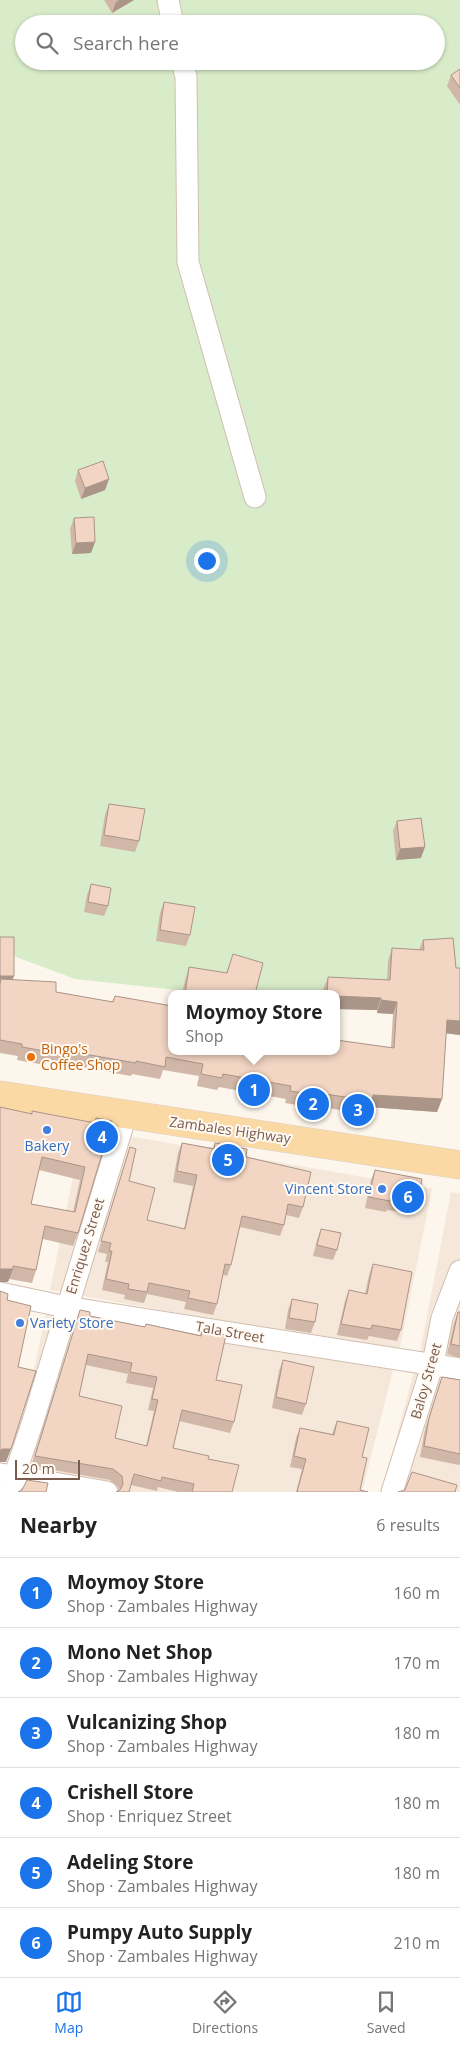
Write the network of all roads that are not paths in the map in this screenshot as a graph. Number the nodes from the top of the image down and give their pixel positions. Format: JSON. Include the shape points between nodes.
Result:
{"nodes":[{"id":1,"x":168,"y":0,"type":"edge"},
{"id":2,"x":171,"y":15,"type":"edge"},
{"id":3,"x":184,"y":70,"type":"edge"},
{"id":4,"x":255,"y":497,"type":"dead end"},
{"id":5,"x":0,"y":1094,"type":"edge"},
{"id":6,"x":126,"y":1115,"type":"junction"},
{"id":7,"x":460,"y":1165,"type":"edge"},
{"id":8,"x":460,"y":1271,"type":"edge"},
{"id":9,"x":0,"y":1293,"type":"edge"},
{"id":10,"x":66,"y":1307,"type":"junction"},
{"id":11,"x":433,"y":1364,"type":"junction"},
{"id":12,"x":460,"y":1369,"type":"edge"},
{"id":13,"x":7,"y":1481,"type":"edge"},
{"id":14,"x":107,"y":1492,"type":"edge"},
{"id":15,"x":392,"y":1492,"type":"edge"}],
"edges":[{"from":1,"to":2,"type":"street"},
{"from":3,"to":4,"type":"street","via":[[188,262]]},
{"from":5,"to":6,"type":"main road","name":"Zambales Highway"},
{"from":6,"to":7,"type":"main road","name":"Zambales Highway"},
{"from":6,"to":10,"type":"street","name":"Enriquez Street"},
{"from":8,"to":11,"type":"street","name":"Baloy Street","via":[[442,1318]]},
{"from":9,"to":10,"type":"street","name":"Tala Street"},
{"from":10,"to":11,"type":"street","name":"Tala Street"},
{"from":10,"to":13,"type":"street","name":"Enriquez Street","via":[[33,1422]]},
{"from":11,"to":12,"type":"street","name":"Tala Street"},
{"from":11,"to":15,"type":"street","name":"Baloy Street"},
{"from":13,"to":14,"type":"street"}]}
